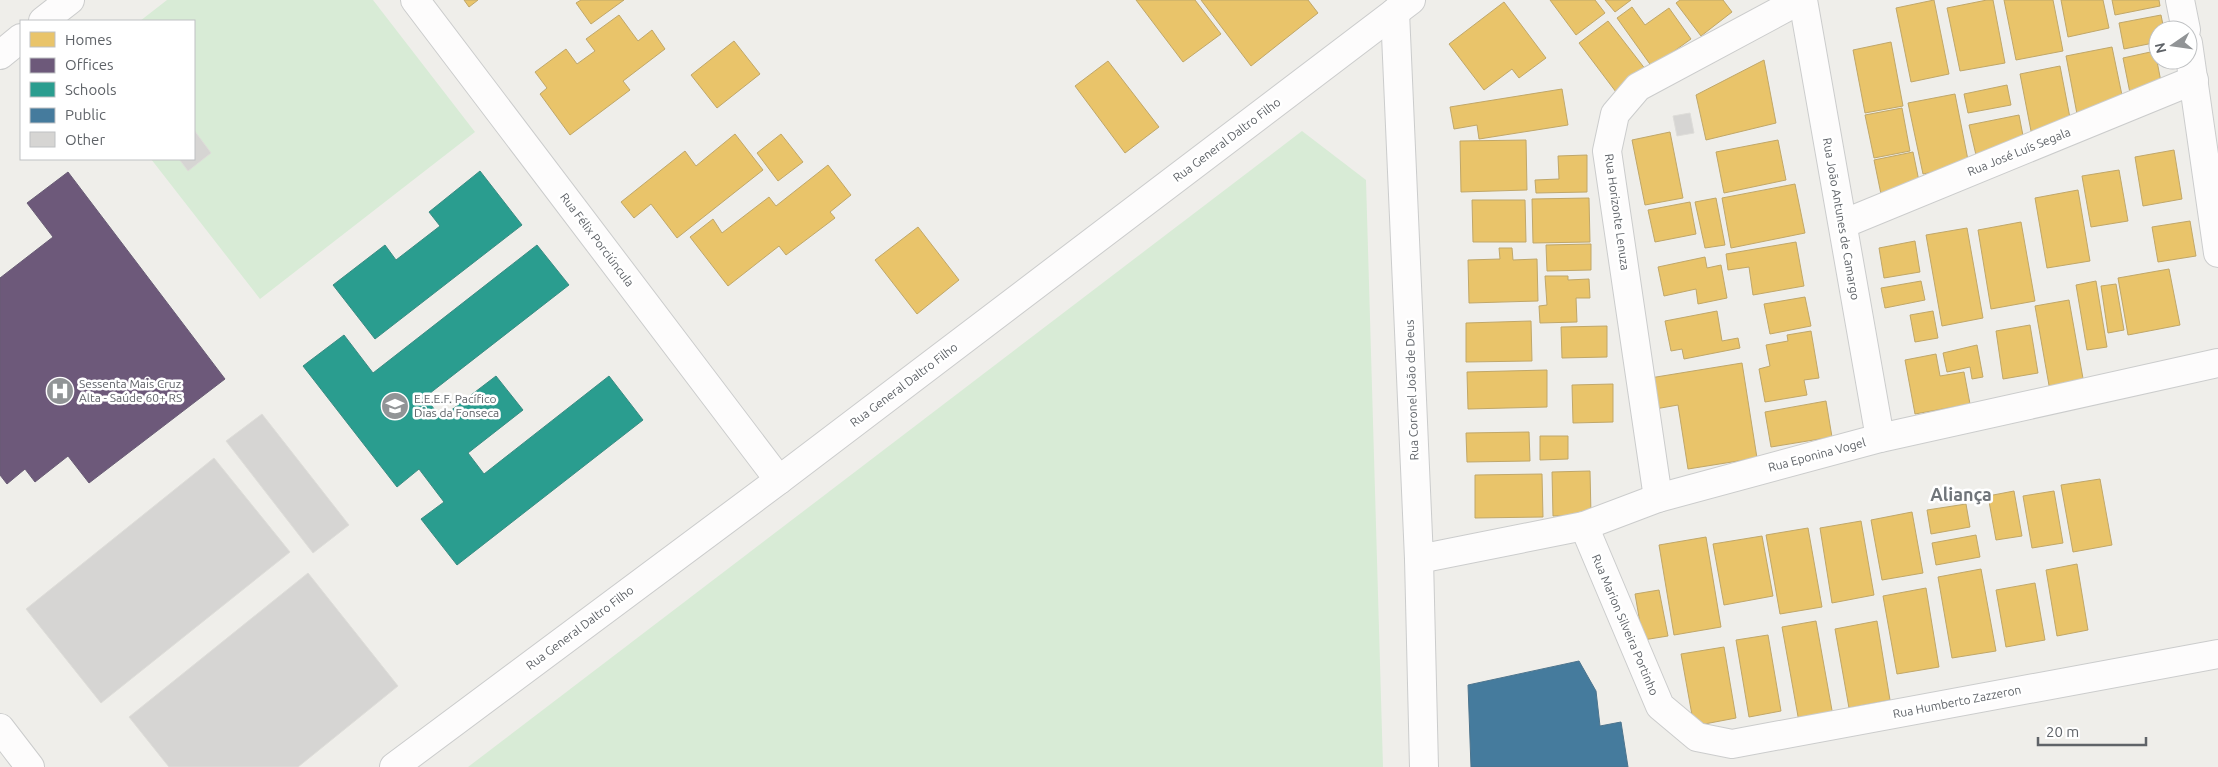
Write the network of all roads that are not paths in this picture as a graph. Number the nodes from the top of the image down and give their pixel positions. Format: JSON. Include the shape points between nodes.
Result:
{"nodes":[{"id":1,"x":70,"y":0,"type":"edge"},
{"id":2,"x":415,"y":0,"type":"edge"},
{"id":3,"x":1801,"y":0,"type":"edge"},
{"id":4,"x":2180,"y":0,"type":"edge"},
{"id":5,"x":1398,"y":4,"type":"edge"},
{"id":6,"x":44,"y":20,"type":"edge"},
{"id":7,"x":2184,"y":20,"type":"edge"},
{"id":8,"x":20,"y":39,"type":"edge"},
{"id":9,"x":0,"y":55,"type":"edge"},
{"id":10,"x":2192,"y":70,"type":"edge"},
{"id":11,"x":2194,"y":80,"type":"junction"},
{"id":12,"x":1843,"y":224,"type":"junction"},
{"id":13,"x":2218,"y":253,"type":"edge"},
{"id":14,"x":2218,"y":362,"type":"edge"},
{"id":15,"x":1880,"y":438,"type":"junction"},
{"id":16,"x":779,"y":480,"type":"junction"},
{"id":17,"x":1658,"y":498,"type":"junction"},
{"id":18,"x":1584,"y":526,"type":"junction"},
{"id":19,"x":1419,"y":559,"type":"junction"},
{"id":20,"x":2218,"y":654,"type":"edge"},
{"id":21,"x":0,"y":728,"type":"edge"},
{"id":22,"x":1697,"y":738,"type":"joint"},
{"id":23,"x":30,"y":767,"type":"edge"},
{"id":24,"x":394,"y":767,"type":"edge"},
{"id":25,"x":1424,"y":767,"type":"edge"}],
"edges":[{"from":1,"to":6,"type":"street"},
{"from":2,"to":16,"type":"street","name":"Rua Félix Porciúncula"},
{"from":3,"to":12,"type":"street","name":"Rua João Antunes de Camargo"},
{"from":3,"to":17,"type":"street","name":"Rua Horizonte Lenuza","via":[[1638,87],[1615,114],[1607,151]]},
{"from":4,"to":7,"type":"street"},
{"from":5,"to":16,"type":"street","name":"Rua General Daltro Filho"},
{"from":5,"to":19,"type":"street","name":"Rua Coronel João de Deus"},
{"from":8,"to":9,"type":"street"},
{"from":10,"to":11,"type":"street"},
{"from":11,"to":12,"type":"street","name":"Rua José Luís Segala"},
{"from":11,"to":13,"type":"street"},
{"from":12,"to":15,"type":"street","name":"Rua João Antunes de Camargo"},
{"from":14,"to":15,"type":"street","name":"Rua Eponina Vogel"},
{"from":15,"to":17,"type":"street","name":"Rua Eponina Vogel"},
{"from":16,"to":24,"type":"street","name":"Rua General Daltro Filho"},
{"from":17,"to":18,"type":"street","name":"Rua Eponina Vogel"},
{"from":18,"to":19,"type":"street","name":"Rua Eponina Vogel"},
{"from":18,"to":22,"type":"street","name":"Rua Marion Silveira Portinho","via":[[1660,706]]},
{"from":19,"to":25,"type":"street","name":"Rua Coronel João de Deus"},
{"from":20,"to":22,"type":"street","name":"Rua Humberto Zazzeron","via":[[1732,744]]},
{"from":21,"to":23,"type":"street"}]}
